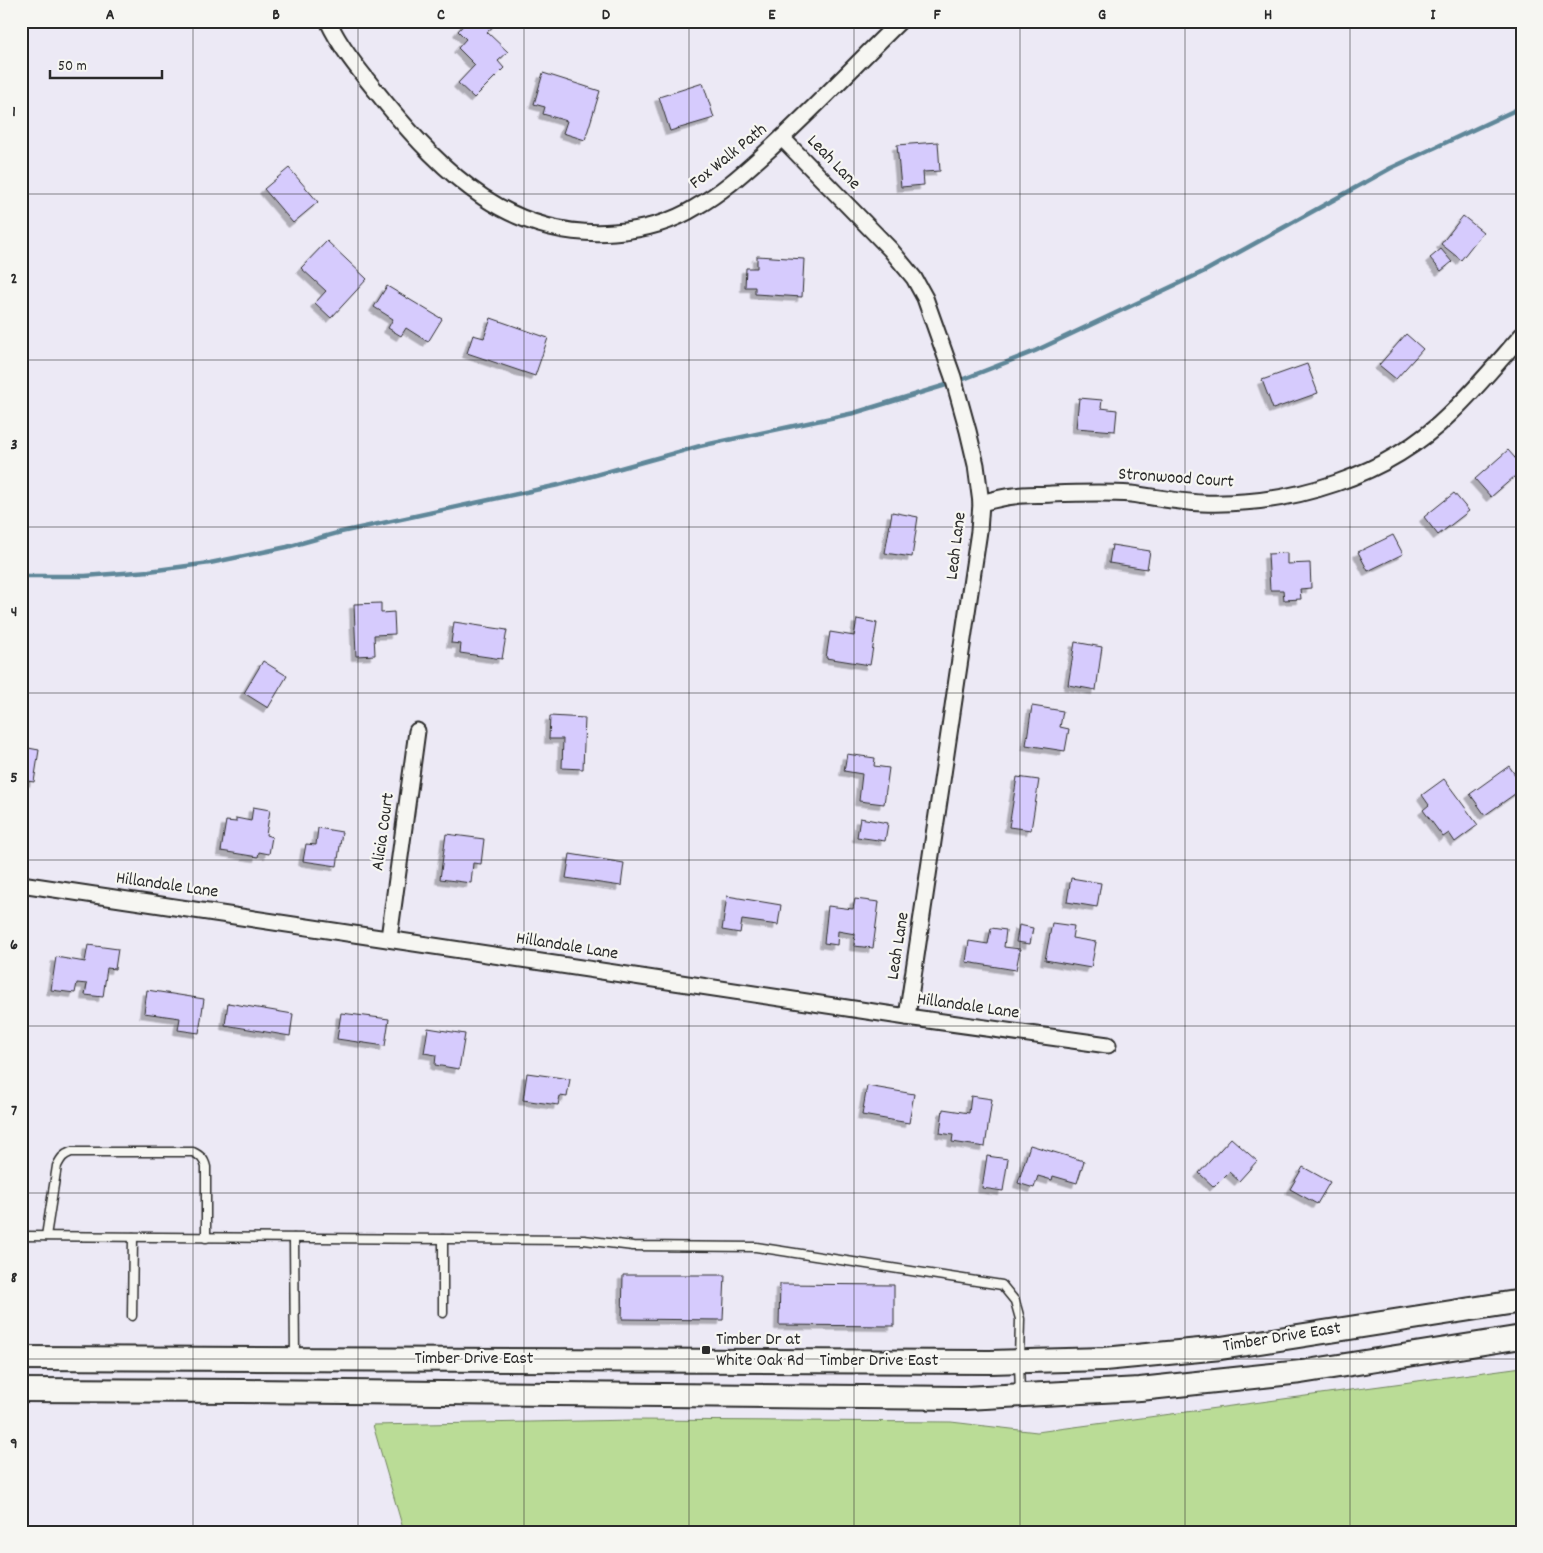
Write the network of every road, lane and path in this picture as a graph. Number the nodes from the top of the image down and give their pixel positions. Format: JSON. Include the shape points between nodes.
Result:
{"nodes":[{"id":1,"x":328,"y":21,"type":"edge"},
{"id":2,"x":900,"y":21,"type":"edge"},
{"id":3,"x":782,"y":138,"type":"junction"},
{"id":4,"x":1522,"y":335,"type":"edge"},
{"id":5,"x":981,"y":503,"type":"junction"},
{"id":6,"x":417,"y":732,"type":"dead end"},
{"id":7,"x":21,"y":884,"type":"edge"},
{"id":8,"x":389,"y":938,"type":"junction"},
{"id":9,"x":907,"y":1017,"type":"junction"},
{"id":10,"x":1108,"y":1045,"type":"dead end"},
{"id":11,"x":21,"y":1236,"type":"edge"},
{"id":12,"x":46,"y":1236,"type":"junction"},
{"id":13,"x":133,"y":1237,"type":"junction"},
{"id":14,"x":206,"y":1238,"type":"junction"},
{"id":15,"x":294,"y":1238,"type":"junction"},
{"id":16,"x":443,"y":1239,"type":"junction"},
{"id":17,"x":1522,"y":1301,"type":"edge"},
{"id":18,"x":443,"y":1313,"type":"dead end"},
{"id":19,"x":132,"y":1316,"type":"dead end"},
{"id":20,"x":1522,"y":1336,"type":"edge"},
{"id":21,"x":21,"y":1358,"type":"edge"},
{"id":22,"x":296,"y":1358,"type":"junction"},
{"id":23,"x":149,"y":1359,"type":"junction"},
{"id":24,"x":1019,"y":1361,"type":"junction"},
{"id":25,"x":21,"y":1368,"type":"edge"},
{"id":26,"x":21,"y":1390,"type":"edge"},
{"id":27,"x":1020,"y":1395,"type":"junction"}],
"edges":[{"from":1,"to":3,"type":"street","name":"Fox Walk Path","via":[[347,55],[401,122],[454,176],[483,198],[546,227],[595,234],[622,232],[670,220],[696,208],[724,189]]},
{"from":2,"to":3,"type":"street","name":"Fox Walk Path"},
{"from":3,"to":5,"type":"street","name":"Leah Lane","via":[[914,278],[931,314],[953,377],[976,465]]},
{"from":4,"to":5,"type":"street","name":"Stronwood Court","via":[[1450,414],[1426,434],[1381,463],[1322,487],[1292,496],[1251,502],[1201,503],[1129,494],[1083,493],[1016,495]]},
{"from":5,"to":9,"type":"street","name":"Leah Lane"},
{"from":6,"to":8,"type":"street","name":"Alicia Court"},
{"from":7,"to":8,"type":"street","name":"Hillandale Lane"},
{"from":8,"to":9,"type":"street","name":"Hillandale Lane"},
{"from":9,"to":10,"type":"street","name":"Hillandale Lane"},
{"from":11,"to":12,"type":"lane"},
{"from":12,"to":13,"type":"lane"},
{"from":12,"to":14,"type":"lane","via":[[57,1166],[64,1154],[193,1152],[204,1160],[206,1167]]},
{"from":13,"to":14,"type":"lane"},
{"from":13,"to":19,"type":"lane"},
{"from":14,"to":15,"type":"lane"},
{"from":15,"to":16,"type":"lane"},
{"from":15,"to":22,"type":"lane"},
{"from":16,"to":18,"type":"lane"},
{"from":16,"to":24,"type":"lane","via":[[584,1240],[633,1246],[756,1248],[1002,1285],[1014,1300],[1020,1319]]},
{"from":17,"to":24,"type":"main road","name":"Timber Drive East","via":[[1221,1348],[1104,1359]]},
{"from":20,"to":27,"type":"main road","name":"Timber Drive East","via":[[1301,1372],[1140,1389]]},
{"from":21,"to":23,"type":"main road","name":"Timber Drive East"},
{"from":22,"to":23,"type":"main road","name":"Timber Drive East"},
{"from":22,"to":24,"type":"main road","name":"Timber Drive East"},
{"from":23,"to":25,"type":"main road"},
{"from":24,"to":27,"type":"lane"},
{"from":26,"to":27,"type":"main road","name":"Timber Drive East","via":[[955,1398]]}]}
